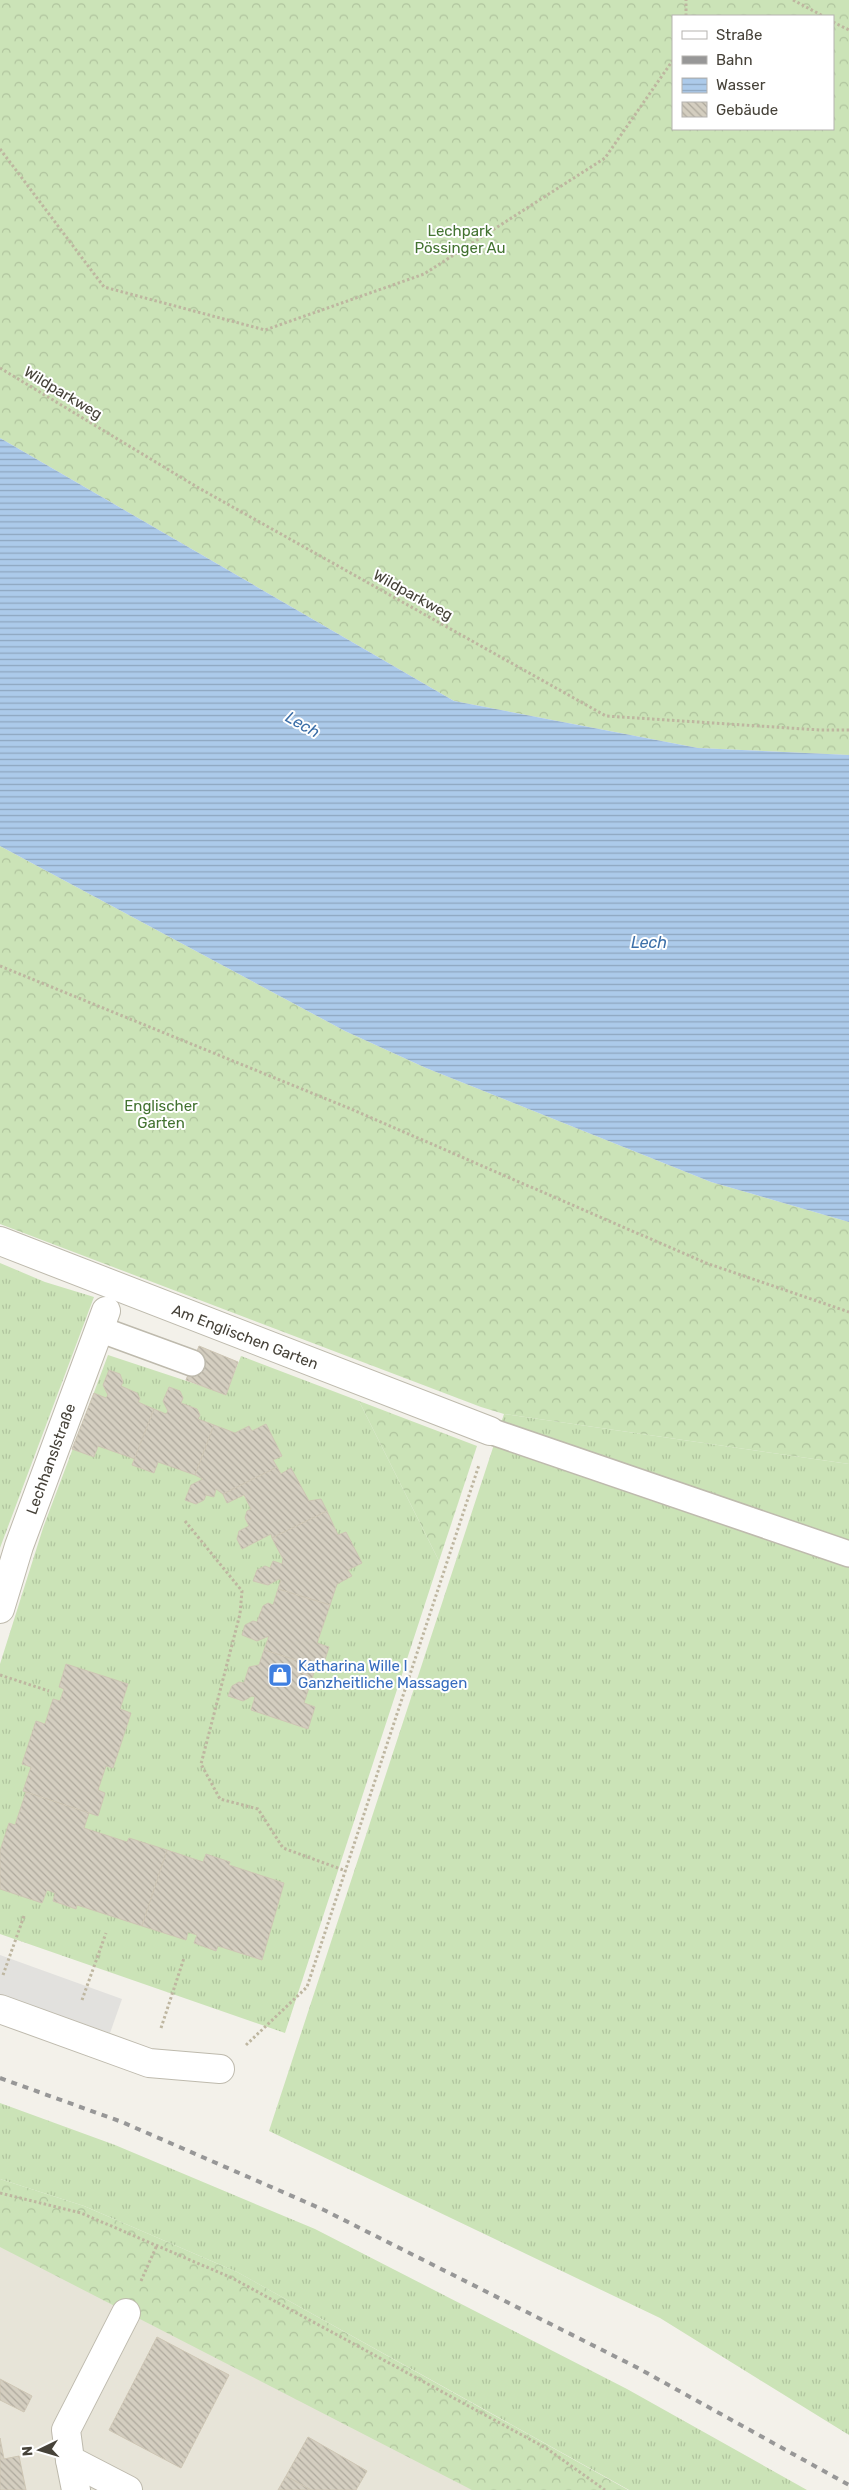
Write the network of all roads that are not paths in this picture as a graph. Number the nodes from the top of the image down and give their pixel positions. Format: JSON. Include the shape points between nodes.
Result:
{"nodes":[{"id":1,"x":0,"y":1241,"type":"edge"},
{"id":2,"x":102,"y":1320,"type":"joint"},
{"id":3,"x":192,"y":1363,"type":"dead end"},
{"id":4,"x":490,"y":1431,"type":"joint"},
{"id":5,"x":849,"y":1554,"type":"edge"},
{"id":6,"x":0,"y":1608,"type":"edge"},
{"id":7,"x":0,"y":2009,"type":"edge"},
{"id":8,"x":220,"y":2070,"type":"road end"},
{"id":9,"x":126,"y":2313,"type":"dead end"},
{"id":10,"x":70,"y":2460,"type":"junction"},
{"id":11,"x":76,"y":2490,"type":"edge"},
{"id":12,"x":128,"y":2490,"type":"edge"}],
"edges":[{"from":1,"to":4,"type":"street","name":"Am Englischen Garten"},
{"from":2,"to":3,"type":"lane"},
{"from":2,"to":6,"type":"street","name":"Lechhanslstraße"},
{"from":4,"to":5,"type":"lane"},
{"from":7,"to":8,"type":"street","via":[[150,2063]]},
{"from":9,"to":10,"type":"street","via":[[66,2430]]},
{"from":10,"to":11,"type":"street"},
{"from":10,"to":12,"type":"street"}]}
